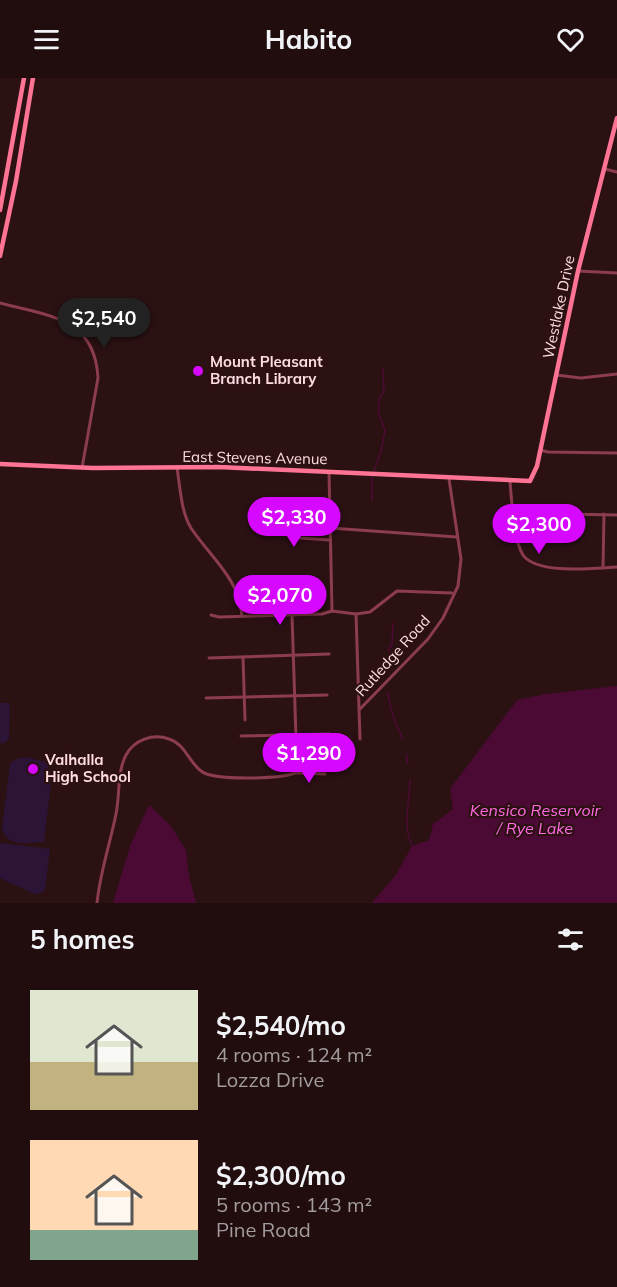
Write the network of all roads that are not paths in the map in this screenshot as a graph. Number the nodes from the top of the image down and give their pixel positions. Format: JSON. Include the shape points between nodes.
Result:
{"nodes":[{"id":1,"x":24,"y":78,"type":"edge"},
{"id":2,"x":33,"y":78,"type":"edge"},
{"id":3,"x":617,"y":118,"type":"edge"},
{"id":4,"x":603,"y":169,"type":"junction"},
{"id":5,"x":617,"y":172,"type":"edge"},
{"id":6,"x":0,"y":210,"type":"edge"},
{"id":7,"x":0,"y":256,"type":"edge"},
{"id":8,"x":578,"y":271,"type":"junction"},
{"id":9,"x":617,"y":273,"type":"edge"},
{"id":10,"x":0,"y":303,"type":"edge"},
{"id":11,"x":617,"y":374,"type":"edge"},
{"id":12,"x":556,"y":375,"type":"junction"},
{"id":13,"x":540,"y":450,"type":"junction"},
{"id":14,"x":617,"y":453,"type":"edge"},
{"id":15,"x":0,"y":464,"type":"edge"},
{"id":16,"x":82,"y":468,"type":"junction"},
{"id":17,"x":177,"y":468,"type":"junction"},
{"id":18,"x":329,"y":472,"type":"junction"},
{"id":19,"x":449,"y":479,"type":"junction"},
{"id":20,"x":510,"y":482,"type":"junction"},
{"id":21,"x":514,"y":513,"type":"junction"},
{"id":22,"x":604,"y":514,"type":"junction"},
{"id":23,"x":617,"y":514,"type":"edge"},
{"id":24,"x":264,"y":526,"type":"dead end"},
{"id":25,"x":330,"y":528,"type":"junction"},
{"id":26,"x":457,"y":537,"type":"junction"},
{"id":27,"x":330,"y":540,"type":"junction"},
{"id":28,"x":617,"y":567,"type":"edge"},
{"id":29,"x":603,"y":568,"type":"junction"},
{"id":30,"x":453,"y":593,"type":"junction"},
{"id":31,"x":332,"y":611,"type":"junction"},
{"id":32,"x":356,"y":614,"type":"junction"},
{"id":33,"x":211,"y":615,"type":"dead end"},
{"id":34,"x":292,"y":615,"type":"junction"},
{"id":35,"x":242,"y":616,"type":"junction"},
{"id":36,"x":329,"y":654,"type":"dead end"},
{"id":37,"x":293,"y":655,"type":"junction"},
{"id":38,"x":243,"y":657,"type":"junction"},
{"id":39,"x":208,"y":658,"type":"dead end"},
{"id":40,"x":294,"y":695,"type":"junction"},
{"id":41,"x":327,"y":695,"type":"dead end"},
{"id":42,"x":245,"y":697,"type":"junction"},
{"id":43,"x":206,"y":698,"type":"dead end"},
{"id":44,"x":360,"y":709,"type":"junction"},
{"id":45,"x":245,"y":720,"type":"dead end"},
{"id":46,"x":329,"y":734,"type":"dead end"},
{"id":47,"x":296,"y":735,"type":"junction"},
{"id":48,"x":241,"y":736,"type":"dead end"},
{"id":49,"x":360,"y":740,"type":"dead end"},
{"id":50,"x":295,"y":773,"type":"junction"},
{"id":51,"x":325,"y":774,"type":"dead end"},
{"id":52,"x":97,"y":903,"type":"edge"}],
"edges":[{"from":1,"to":6,"type":"street"},
{"from":2,"to":7,"type":"street"},
{"from":3,"to":4,"type":"street","name":"Westlake Drive"},
{"from":4,"to":5,"type":"street"},
{"from":4,"to":8,"type":"street","name":"Westlake Drive"},
{"from":8,"to":9,"type":"street"},
{"from":8,"to":12,"type":"street","name":"Westlake Drive"},
{"from":10,"to":16,"type":"street","via":[[67,322],[92,346],[98,378]]},
{"from":11,"to":12,"type":"street","via":[[581,378]]},
{"from":12,"to":13,"type":"street","name":"Westlake Drive"},
{"from":13,"to":14,"type":"street"},
{"from":13,"to":20,"type":"street","name":"Westlake Drive","via":[[532,480]]},
{"from":15,"to":16,"type":"street","name":"East Stevens Avenue"},
{"from":16,"to":17,"type":"street","name":"East Stevens Avenue"},
{"from":17,"to":18,"type":"street","name":"East Stevens Avenue"},
{"from":17,"to":35,"type":"street","via":[[188,522],[234,585]]},
{"from":18,"to":19,"type":"street","name":"East Stevens Avenue"},
{"from":18,"to":25,"type":"street"},
{"from":19,"to":20,"type":"street","name":"East Stevens Avenue"},
{"from":19,"to":26,"type":"street","name":"Rutledge Road"},
{"from":20,"to":21,"type":"street"},
{"from":21,"to":22,"type":"street"},
{"from":21,"to":29,"type":"street","via":[[519,546],[530,561],[542,567]]},
{"from":22,"to":23,"type":"street"},
{"from":22,"to":29,"type":"street"},
{"from":24,"to":27,"type":"street","via":[[299,538]]},
{"from":25,"to":26,"type":"street"},
{"from":25,"to":27,"type":"street"},
{"from":26,"to":30,"type":"street","name":"Rutledge Road","via":[[460,574]]},
{"from":27,"to":31,"type":"street"},
{"from":28,"to":29,"type":"street"},
{"from":30,"to":32,"type":"street","via":[[397,591],[373,610]]},
{"from":30,"to":44,"type":"street","name":"Rutledge Road","via":[[428,639]]},
{"from":31,"to":32,"type":"street"},
{"from":31,"to":34,"type":"street"},
{"from":32,"to":44,"type":"street"},
{"from":33,"to":35,"type":"street"},
{"from":34,"to":35,"type":"street"},
{"from":34,"to":37,"type":"street"},
{"from":36,"to":37,"type":"street"},
{"from":37,"to":38,"type":"street"},
{"from":37,"to":40,"type":"street"},
{"from":38,"to":39,"type":"street"},
{"from":38,"to":42,"type":"street"},
{"from":40,"to":41,"type":"street"},
{"from":40,"to":42,"type":"street"},
{"from":40,"to":47,"type":"street"},
{"from":42,"to":43,"type":"street"},
{"from":42,"to":45,"type":"street"},
{"from":44,"to":49,"type":"street"},
{"from":46,"to":47,"type":"street"},
{"from":47,"to":48,"type":"street"},
{"from":47,"to":50,"type":"street"},
{"from":50,"to":51,"type":"street"},
{"from":50,"to":52,"type":"street","via":[[215,777],[198,768],[174,741],[153,737],[137,743],[123,762]]}]}
